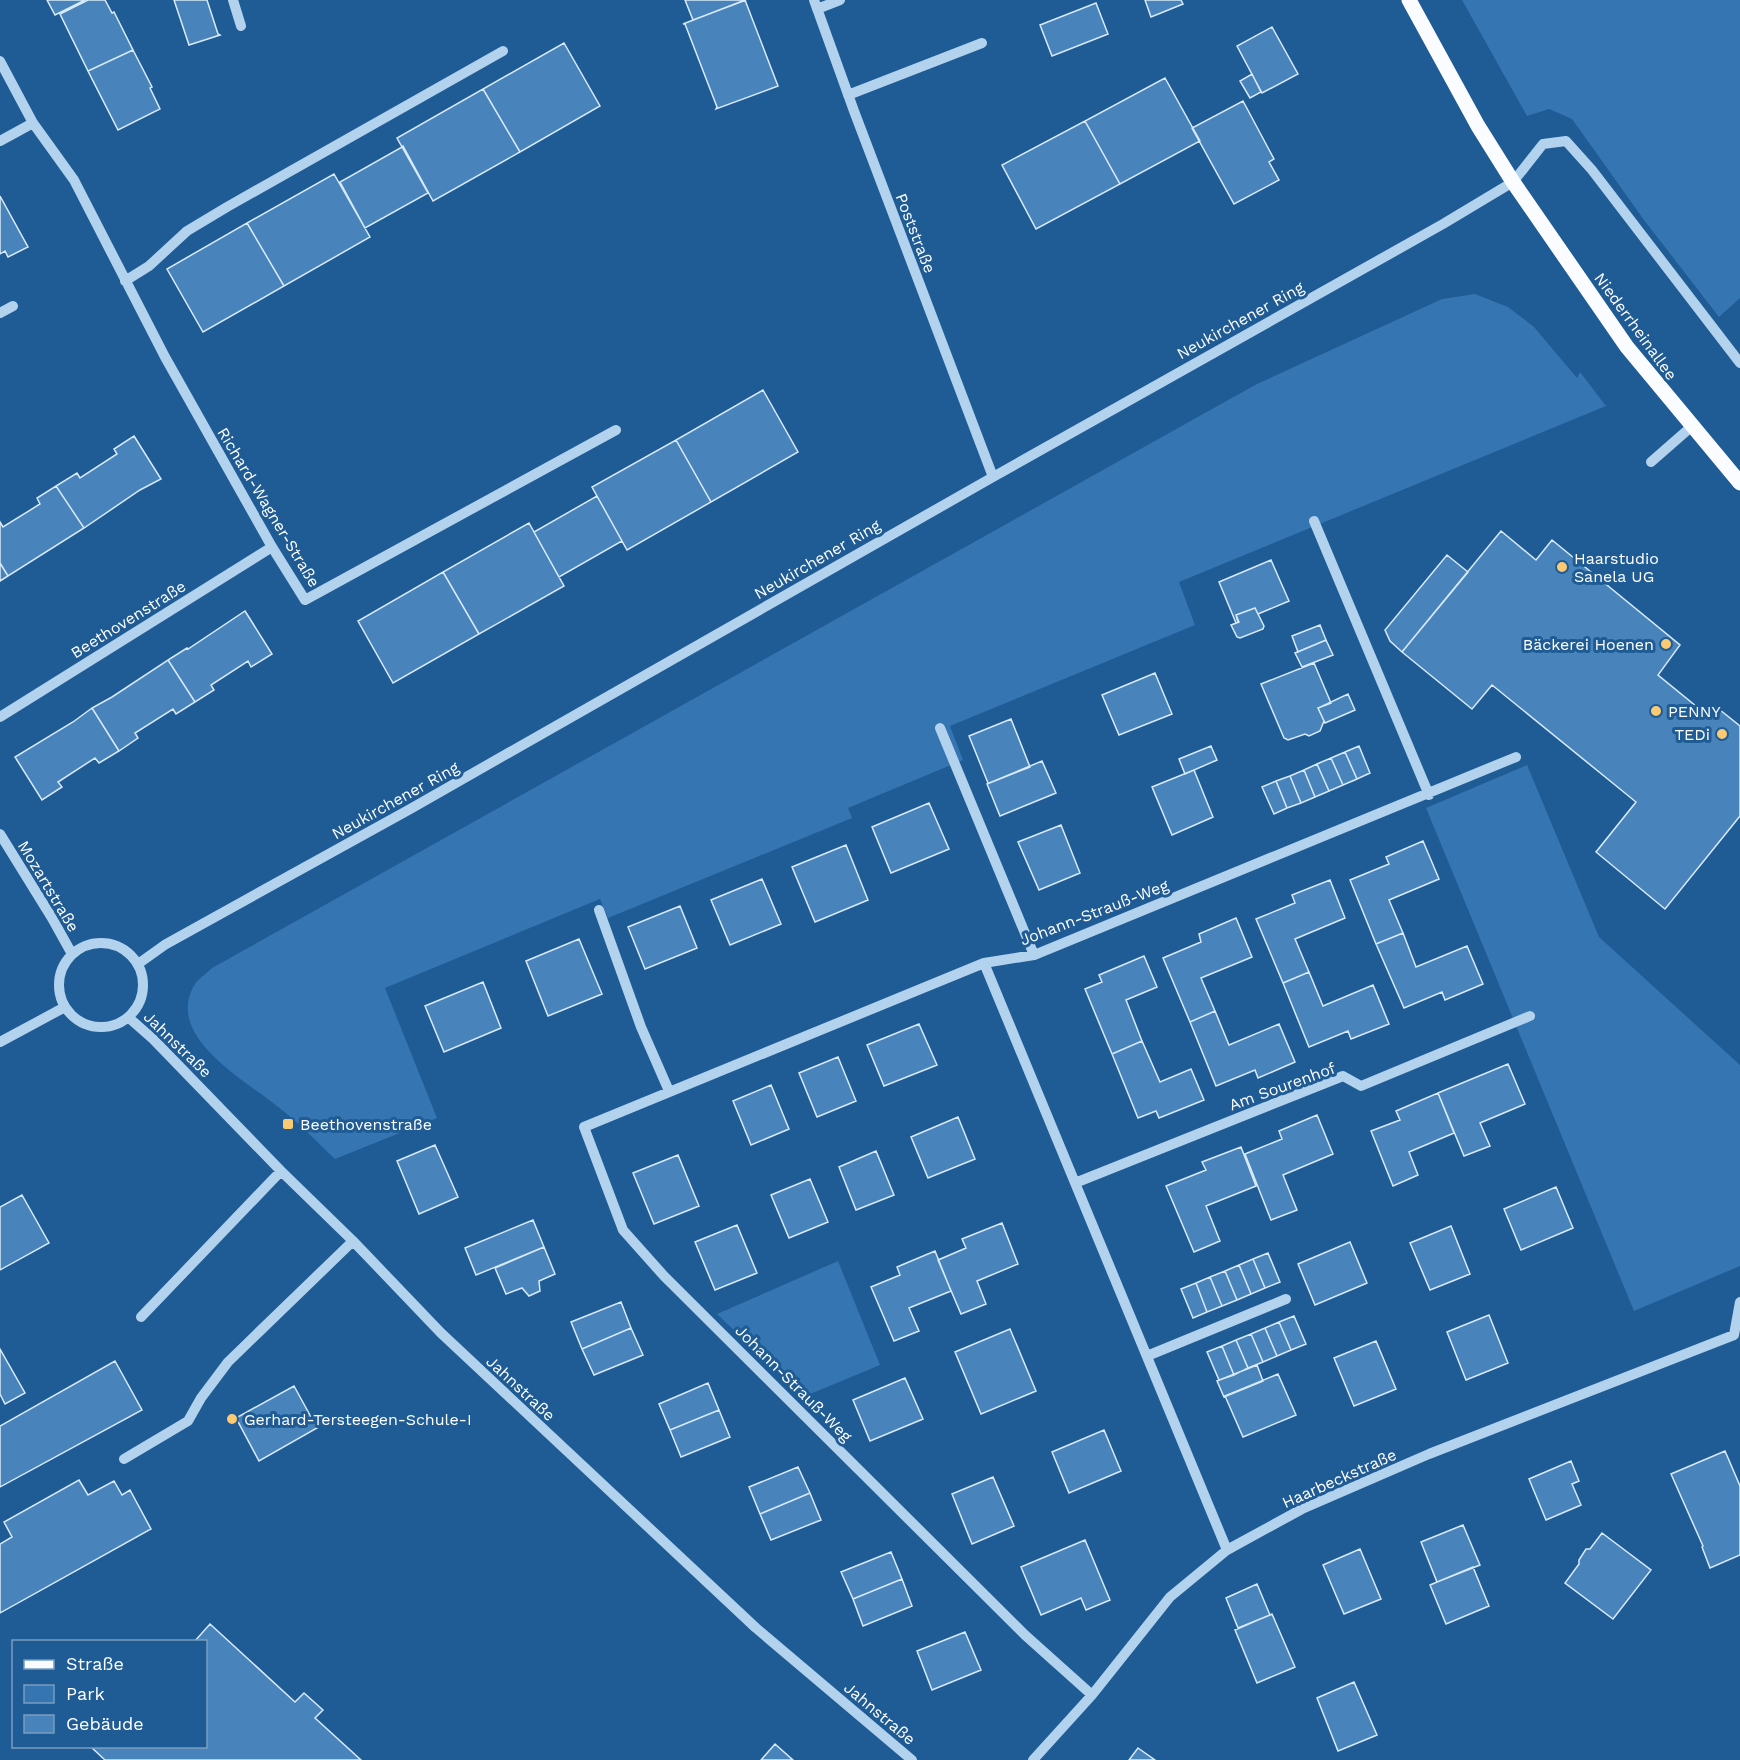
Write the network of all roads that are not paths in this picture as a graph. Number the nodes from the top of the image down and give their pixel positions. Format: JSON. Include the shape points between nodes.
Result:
{"nodes":[{"id":1,"x":233,"y":0,"type":"edge"},
{"id":2,"x":840,"y":0,"type":"edge"},
{"id":3,"x":1409,"y":0,"type":"edge"},
{"id":4,"x":816,"y":4,"type":"edge"},
{"id":5,"x":240,"y":26,"type":"dead end"},
{"id":6,"x":982,"y":43,"type":"dead end"},
{"id":7,"x":503,"y":51,"type":"dead end"},
{"id":8,"x":0,"y":61,"type":"edge"},
{"id":9,"x":848,"y":95,"type":"junction"},
{"id":10,"x":33,"y":123,"type":"junction"},
{"id":11,"x":0,"y":141,"type":"edge"},
{"id":12,"x":1513,"y":182,"type":"junction"},
{"id":13,"x":125,"y":281,"type":"junction"},
{"id":14,"x":13,"y":306,"type":"dead end"},
{"id":15,"x":0,"y":313,"type":"edge"},
{"id":16,"x":1740,"y":363,"type":"edge"},
{"id":17,"x":1691,"y":427,"type":"junction"},
{"id":18,"x":616,"y":430,"type":"dead end"},
{"id":19,"x":1651,"y":462,"type":"dead end"},
{"id":20,"x":993,"y":477,"type":"junction"},
{"id":21,"x":1740,"y":483,"type":"edge"},
{"id":22,"x":1314,"y":521,"type":"dead end"},
{"id":23,"x":272,"y":547,"type":"junction"},
{"id":24,"x":0,"y":717,"type":"edge"},
{"id":25,"x":940,"y":728,"type":"dead end"},
{"id":26,"x":1516,"y":757,"type":"dead end"},
{"id":27,"x":1428,"y":795,"type":"junction"},
{"id":28,"x":0,"y":834,"type":"edge"},
{"id":29,"x":599,"y":910,"type":"dead end"},
{"id":30,"x":72,"y":954,"type":"junction"},
{"id":31,"x":1034,"y":955,"type":"junction"},
{"id":32,"x":984,"y":963,"type":"junction"},
{"id":33,"x":138,"y":964,"type":"junction"},
{"id":34,"x":65,"y":1007,"type":"junction"},
{"id":35,"x":128,"y":1017,"type":"junction"},
{"id":36,"x":1530,"y":1017,"type":"dead end"},
{"id":37,"x":0,"y":1041,"type":"edge"},
{"id":38,"x":669,"y":1091,"type":"junction"},
{"id":39,"x":281,"y":1171,"type":"junction"},
{"id":40,"x":1075,"y":1183,"type":"junction"},
{"id":41,"x":353,"y":1241,"type":"junction"},
{"id":42,"x":1286,"y":1299,"type":"dead end"},
{"id":43,"x":1740,"y":1302,"type":"edge"},
{"id":44,"x":141,"y":1317,"type":"dead end"},
{"id":45,"x":1147,"y":1356,"type":"junction"},
{"id":46,"x":124,"y":1459,"type":"dead end"},
{"id":47,"x":1227,"y":1550,"type":"junction"},
{"id":48,"x":1092,"y":1695,"type":"junction"},
{"id":49,"x":912,"y":1760,"type":"edge"},
{"id":50,"x":1033,"y":1760,"type":"edge"}],
"edges":[{"from":1,"to":5,"type":"street"},
{"from":2,"to":4,"type":"street"},
{"from":3,"to":12,"type":"main road","name":"Niederrheinallee"},
{"from":4,"to":9,"type":"street","name":"Poststraße"},
{"from":6,"to":9,"type":"street"},
{"from":7,"to":13,"type":"street","via":[[227,207],[188,231]]},
{"from":8,"to":10,"type":"street","name":"Richard-Wagner-Straße"},
{"from":9,"to":20,"type":"street","name":"Poststraße"},
{"from":10,"to":11,"type":"street"},
{"from":10,"to":13,"type":"street","name":"Richard-Wagner-Straße","via":[[74,180]]},
{"from":12,"to":16,"type":"street","via":[[1543,144],[1566,141]]},
{"from":12,"to":17,"type":"main road","name":"Niederrheinallee","via":[[1627,347]]},
{"from":12,"to":20,"type":"street","name":"Neukirchener Ring"},
{"from":13,"to":23,"type":"street","name":"Richard-Wagner-Straße"},
{"from":14,"to":15,"type":"street"},
{"from":17,"to":19,"type":"street"},
{"from":17,"to":21,"type":"main road","name":"Niederrheinallee"},
{"from":18,"to":23,"type":"street","name":"Richard-Wagner-Straße","via":[[305,600]]},
{"from":20,"to":33,"type":"street","name":"Neukirchener Ring","via":[[166,944]]},
{"from":22,"to":27,"type":"street"},
{"from":23,"to":24,"type":"street","name":"Beethovenstraße"},
{"from":25,"to":31,"type":"street"},
{"from":26,"to":27,"type":"street","name":"Johann-Strauß-Weg"},
{"from":27,"to":31,"type":"street","name":"Johann-Strauß-Weg"},
{"from":28,"to":30,"type":"street","name":"Mozartstraße"},
{"from":29,"to":38,"type":"street","via":[[641,1027]]},
{"from":30,"to":33,"type":"street","via":[[85,946],[114,945],[128,952]]},
{"from":30,"to":34,"type":"street","via":[[59,980],[59,994]]},
{"from":31,"to":32,"type":"street","name":"Johann-Strauß-Weg"},
{"from":32,"to":38,"type":"street","name":"Johann-Strauß-Weg"},
{"from":32,"to":40,"type":"street"},
{"from":33,"to":35,"type":"street","via":[[143,992]]},
{"from":34,"to":35,"type":"street","via":[[88,1025],[116,1025]]},
{"from":34,"to":37,"type":"street"},
{"from":35,"to":39,"type":"street","name":"Jahnstraße"},
{"from":36,"to":40,"type":"street","name":"Am Sourenhof","via":[[1361,1086],[1343,1076]]},
{"from":38,"to":48,"type":"street","name":"Johann-Strauß-Weg","via":[[584,1127],[623,1230],[664,1276],[1025,1635]]},
{"from":39,"to":41,"type":"street","name":"Jahnstraße"},
{"from":39,"to":44,"type":"street"},
{"from":40,"to":45,"type":"street"},
{"from":41,"to":46,"type":"street","via":[[228,1362],[188,1421]]},
{"from":41,"to":49,"type":"street","name":"Jahnstraße","via":[[441,1334],[748,1620]]},
{"from":42,"to":45,"type":"street"},
{"from":43,"to":47,"type":"street","name":"Haarbeckstraße","via":[[1734,1335],[1429,1454],[1302,1509]]},
{"from":45,"to":47,"type":"street"},
{"from":47,"to":48,"type":"street","name":"Haarbeckstraße","via":[[1170,1597]]},
{"from":48,"to":50,"type":"street","name":"Haarbeckstraße"}]}
